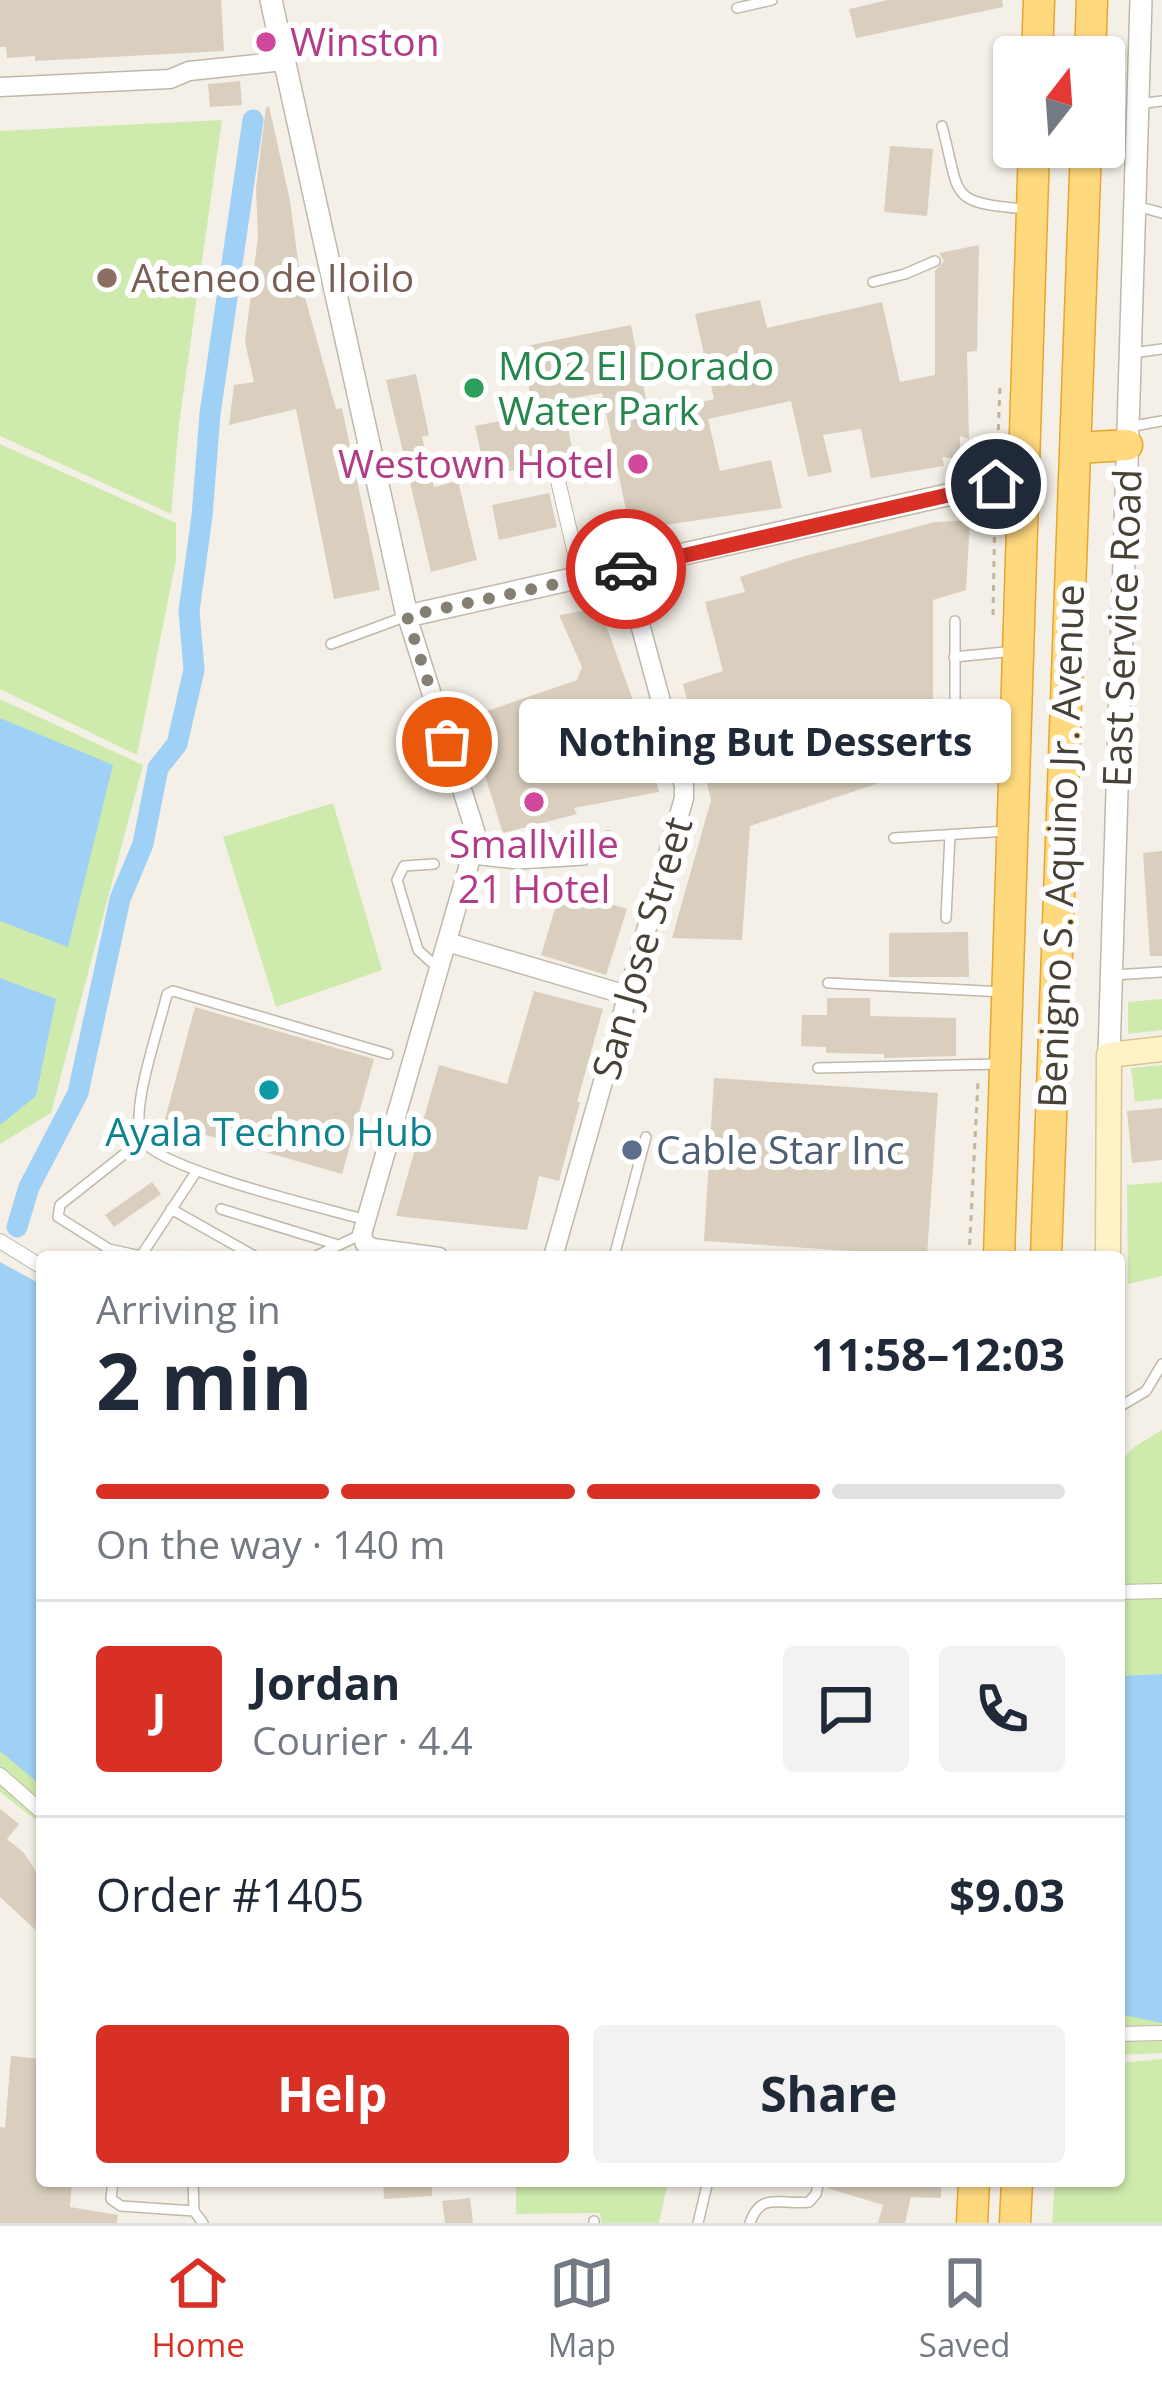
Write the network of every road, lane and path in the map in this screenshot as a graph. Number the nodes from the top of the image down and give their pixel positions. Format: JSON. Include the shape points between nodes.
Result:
{"nodes":[{"id":1,"x":271,"y":0,"type":"edge"},
{"id":2,"x":772,"y":0,"type":"edge"},
{"id":3,"x":1039,"y":0,"type":"edge"},
{"id":4,"x":1092,"y":0,"type":"edge"},
{"id":5,"x":1141,"y":0,"type":"edge"},
{"id":6,"x":737,"y":8,"type":"dead end"},
{"id":7,"x":1038,"y":36,"type":"edge"},
{"id":8,"x":1091,"y":36,"type":"edge"},
{"id":9,"x":284,"y":61,"type":"junction"},
{"id":10,"x":0,"y":87,"type":"edge"},
{"id":11,"x":1162,"y":101,"type":"edge"},
{"id":12,"x":1138,"y":104,"type":"junction"},
{"id":13,"x":942,"y":126,"type":"dead end"},
{"id":14,"x":1033,"y":168,"type":"edge"},
{"id":15,"x":1085,"y":168,"type":"edge"},
{"id":16,"x":1136,"y":206,"type":"junction"},
{"id":17,"x":1031,"y":210,"type":"junction"},
{"id":18,"x":1162,"y":213,"type":"edge"},
{"id":19,"x":935,"y":261,"type":"dead end"},
{"id":20,"x":873,"y":282,"type":"dead end"},
{"id":21,"x":1162,"y":349,"type":"edge"},
{"id":22,"x":1132,"y":353,"type":"junction"},
{"id":23,"x":1162,"y":421,"type":"edge"},
{"id":24,"x":1128,"y":436,"type":"junction"},
{"id":25,"x":1077,"y":448,"type":"junction"},
{"id":26,"x":556,"y":469,"type":"dead end"},
{"id":27,"x":1023,"y":478,"type":"junction"},
{"id":28,"x":626,"y":569,"type":"junction"},
{"id":29,"x":580,"y":579,"type":"junction"},
{"id":30,"x":407,"y":616,"type":"junction"},
{"id":31,"x":955,"y":621,"type":"dead end"},
{"id":32,"x":331,"y":644,"type":"dead end"},
{"id":33,"x":1020,"y":650,"type":"junction"},
{"id":34,"x":955,"y":657,"type":"junction"},
{"id":35,"x":1019,"y":695,"type":"junction"},
{"id":36,"x":1066,"y":697,"type":"junction"},
{"id":37,"x":955,"y":704,"type":"dead end"},
{"id":38,"x":1014,"y":831,"type":"junction"},
{"id":39,"x":950,"y":835,"type":"junction"},
{"id":40,"x":608,"y":836,"type":"dead end"},
{"id":41,"x":894,"y":838,"type":"dead end"},
{"id":42,"x":472,"y":859,"type":"junction"},
{"id":43,"x":434,"y":864,"type":"dead end"},
{"id":44,"x":946,"y":918,"type":"dead end"},
{"id":45,"x":448,"y":942,"type":"junction"},
{"id":46,"x":440,"y":970,"type":"junction"},
{"id":47,"x":1162,"y":972,"type":"edge"},
{"id":48,"x":1113,"y":975,"type":"junction"},
{"id":49,"x":828,"y":983,"type":"dead end"},
{"id":50,"x":1010,"y":992,"type":"junction"},
{"id":51,"x":630,"y":996,"type":"junction"},
{"id":52,"x":1162,"y":1049,"type":"edge"},
{"id":53,"x":388,"y":1054,"type":"dead end"},
{"id":54,"x":1109,"y":1054,"type":"junction"},
{"id":55,"x":1006,"y":1064,"type":"junction"},
{"id":56,"x":818,"y":1067,"type":"dead end"},
{"id":57,"x":646,"y":1137,"type":"dead end"},
{"id":58,"x":142,"y":1140,"type":"junction"},
{"id":59,"x":196,"y":1172,"type":"junction"},
{"id":60,"x":171,"y":1209,"type":"junction"},
{"id":61,"x":221,"y":1209,"type":"dead end"},
{"id":62,"x":364,"y":1227,"type":"junction"},
{"id":63,"x":0,"y":1241,"type":"edge"},
{"id":64,"x":335,"y":1244,"type":"junction"},
{"id":65,"x":115,"y":1251,"type":"edge"},
{"id":66,"x":144,"y":1251,"type":"edge"},
{"id":67,"x":245,"y":1251,"type":"edge"},
{"id":68,"x":324,"y":1251,"type":"edge"},
{"id":69,"x":396,"y":1251,"type":"edge"},
{"id":70,"x":555,"y":1251,"type":"edge"},
{"id":71,"x":616,"y":1251,"type":"edge"},
{"id":72,"x":999,"y":1251,"type":"edge"},
{"id":73,"x":1046,"y":1251,"type":"edge"},
{"id":74,"x":1108,"y":1251,"type":"edge"},
{"id":75,"x":36,"y":1263,"type":"edge"},
{"id":76,"x":1162,"y":1364,"type":"edge"},
{"id":77,"x":1125,"y":1403,"type":"edge"},
{"id":78,"x":1162,"y":1591,"type":"edge"},
{"id":79,"x":1125,"y":1592,"type":"edge"},
{"id":80,"x":0,"y":1775,"type":"edge"},
{"id":81,"x":36,"y":1807,"type":"edge"},
{"id":82,"x":1162,"y":2032,"type":"edge"},
{"id":83,"x":1125,"y":2034,"type":"edge"},
{"id":84,"x":112,"y":2187,"type":"edge"},
{"id":85,"x":193,"y":2187,"type":"edge"},
{"id":86,"x":707,"y":2187,"type":"edge"},
{"id":87,"x":818,"y":2187,"type":"edge"},
{"id":88,"x":974,"y":2187,"type":"edge"},
{"id":89,"x":1017,"y":2187,"type":"edge"},
{"id":90,"x":194,"y":2211,"type":"junction"},
{"id":91,"x":202,"y":2223,"type":"edge"},
{"id":92,"x":698,"y":2223,"type":"edge"},
{"id":93,"x":750,"y":2223,"type":"edge"},
{"id":94,"x":972,"y":2223,"type":"edge"},
{"id":95,"x":1015,"y":2223,"type":"edge"}],
"edges":[{"from":1,"to":9,"type":"street"},
{"from":2,"to":6,"type":"lane"},
{"from":3,"to":7,"type":"highway"},
{"from":4,"to":8,"type":"highway"},
{"from":5,"to":12,"type":"street","name":"East Service Road"},
{"from":9,"to":10,"type":"street","via":[[170,79]]},
{"from":9,"to":30,"type":"street"},
{"from":11,"to":12,"type":"lane"},
{"from":12,"to":16,"type":"street","name":"East Service Road"},
{"from":13,"to":17,"type":"lane","via":[[966,200]]},
{"from":14,"to":17,"type":"highway","name":"Benigno S. Aquino Jr. Avenue"},
{"from":15,"to":25,"type":"highway","name":"Benigno S. Aquino Jr. Avenue"},
{"from":16,"to":18,"type":"lane"},
{"from":16,"to":22,"type":"street","name":"East Service Road"},
{"from":17,"to":27,"type":"highway","name":"Benigno S. Aquino Jr. Avenue"},
{"from":19,"to":20,"type":"lane"},
{"from":21,"to":22,"type":"lane"},
{"from":22,"to":24,"type":"street","name":"East Service Road"},
{"from":23,"to":24,"type":"lane"},
{"from":24,"to":25,"type":"highway"},
{"from":24,"to":48,"type":"street","name":"East Service Road"},
{"from":25,"to":36,"type":"highway","name":"Benigno S. Aquino Jr. Avenue"},
{"from":26,"to":29,"type":"street"},
{"from":27,"to":28,"type":"street"},
{"from":27,"to":33,"type":"highway","name":"Benigno S. Aquino Jr. Avenue"},
{"from":28,"to":29,"type":"street"},
{"from":28,"to":51,"type":"street","name":"San Jose Street","via":[[684,786]]},
{"from":29,"to":30,"type":"street"},
{"from":30,"to":32,"type":"lane"},
{"from":30,"to":42,"type":"street","via":[[474,825]]},
{"from":31,"to":34,"type":"lane"},
{"from":33,"to":34,"type":"lane"},
{"from":33,"to":35,"type":"highway","name":"Benigno S. Aquino Jr. Avenue"},
{"from":34,"to":37,"type":"lane"},
{"from":35,"to":36,"type":"highway"},
{"from":35,"to":38,"type":"highway","name":"Benigno S. Aquino Jr. Avenue"},
{"from":36,"to":73,"type":"highway","name":"Benigno S. Aquino Jr. Avenue"},
{"from":38,"to":39,"type":"lane"},
{"from":38,"to":50,"type":"highway","name":"Benigno S. Aquino Jr. Avenue"},
{"from":39,"to":41,"type":"lane"},
{"from":39,"to":44,"type":"lane"},
{"from":40,"to":42,"type":"lane","via":[[584,860]]},
{"from":42,"to":45,"type":"street"},
{"from":43,"to":46,"type":"lane","via":[[404,866],[397,880],[418,950]]},
{"from":45,"to":46,"type":"street"},
{"from":45,"to":51,"type":"street"},
{"from":46,"to":62,"type":"street"},
{"from":47,"to":48,"type":"lane"},
{"from":48,"to":54,"type":"street","name":"East Service Road"},
{"from":49,"to":50,"type":"lane"},
{"from":50,"to":55,"type":"highway","name":"Benigno S. Aquino Jr. Avenue"},
{"from":51,"to":70,"type":"street","name":"San Jose Street"},
{"from":52,"to":54,"type":"main road"},
{"from":53,"to":58,"type":"lane","via":[[172,991],[140,1108]]},
{"from":54,"to":74,"type":"main road","name":"East Service Road"},
{"from":55,"to":56,"type":"lane"},
{"from":55,"to":72,"type":"highway","name":"Benigno S. Aquino Jr. Avenue"},
{"from":57,"to":71,"type":"lane"},
{"from":58,"to":59,"type":"lane"},
{"from":58,"to":65,"type":"lane","via":[[60,1205],[58,1216]]},
{"from":59,"to":60,"type":"lane"},
{"from":59,"to":62,"type":"lane"},
{"from":60,"to":66,"type":"lane"},
{"from":60,"to":67,"type":"lane"},
{"from":61,"to":64,"type":"lane"},
{"from":62,"to":64,"type":"lane"},
{"from":62,"to":69,"type":"street","via":[[365,1244]]},
{"from":63,"to":75,"type":"street"},
{"from":64,"to":68,"type":"lane"},
{"from":76,"to":77,"type":"lane","via":[[1146,1390]]},
{"from":78,"to":79,"type":"street"},
{"from":80,"to":81,"type":"street"},
{"from":82,"to":83,"type":"street"},
{"from":84,"to":90,"type":"lane","via":[[111,2198],[122,2206]]},
{"from":85,"to":90,"type":"lane"},
{"from":86,"to":92,"type":"lane"},
{"from":87,"to":93,"type":"lane","via":[[809,2201],[761,2204]]},
{"from":88,"to":94,"type":"highway"},
{"from":89,"to":95,"type":"highway"},
{"from":90,"to":91,"type":"lane"}]}
